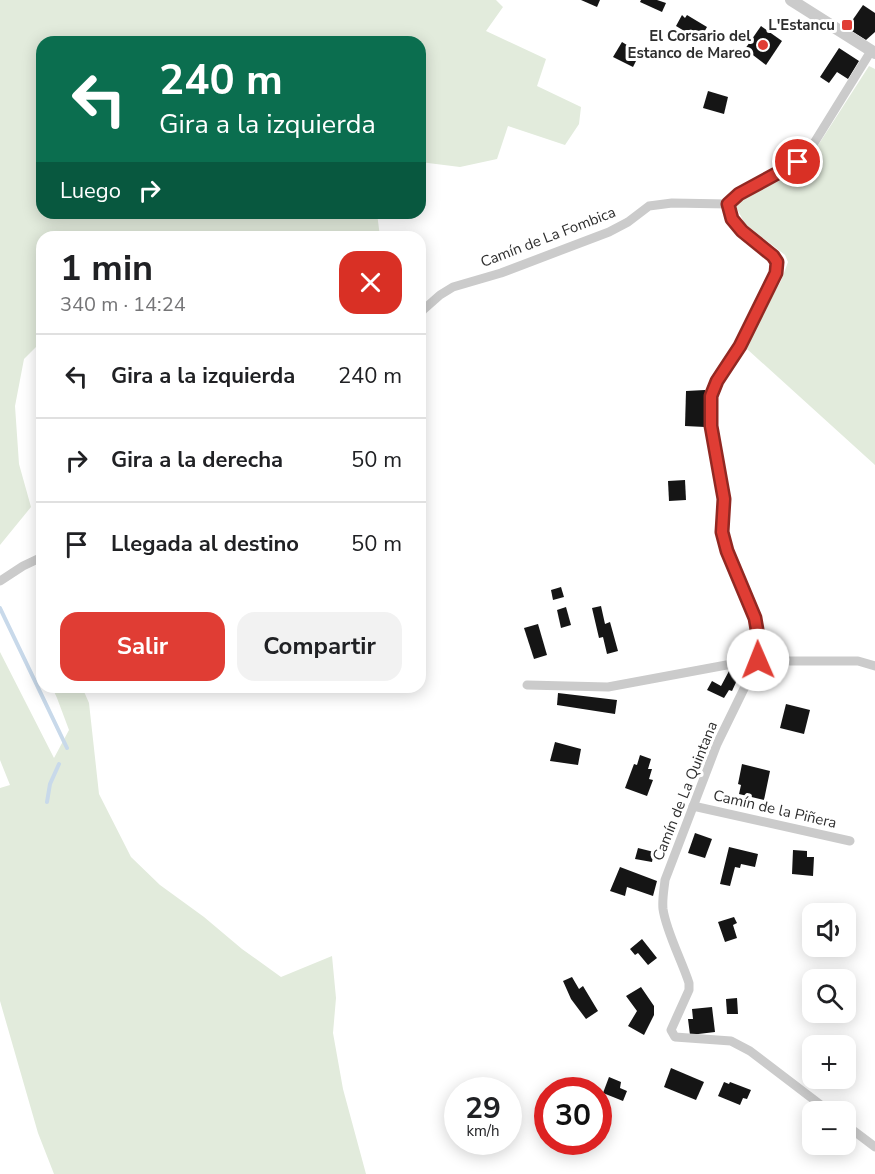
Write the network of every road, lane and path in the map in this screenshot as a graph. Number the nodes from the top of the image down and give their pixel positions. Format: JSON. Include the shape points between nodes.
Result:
{"nodes":[{"id":1,"x":791,"y":0,"type":"edge"},
{"id":2,"x":873,"y":52,"type":"edge"},
{"id":3,"x":728,"y":204,"type":"junction"},
{"id":4,"x":426,"y":307,"type":"edge"},
{"id":5,"x":36,"y":560,"type":"edge"},
{"id":6,"x":0,"y":580,"type":"edge"},
{"id":7,"x":758,"y":660,"type":"junction"},
{"id":8,"x":875,"y":666,"type":"edge"},
{"id":9,"x":527,"y":685,"type":"dead end"},
{"id":10,"x":693,"y":806,"type":"junction"},
{"id":11,"x":850,"y":841,"type":"dead end"},
{"id":12,"x":816,"y":1101,"type":"edge"},
{"id":13,"x":856,"y":1133,"type":"edge"},
{"id":14,"x":875,"y":1148,"type":"edge"}],
"edges":[{"from":1,"to":2,"type":"street"},
{"from":2,"to":3,"type":"street","via":[[806,156]]},
{"from":3,"to":4,"type":"street","name":"Camín de La Fombica","via":[[672,202],[649,206],[609,232],[453,287]]},
{"from":3,"to":7,"type":"street","name":"Camín de La Quintana","via":[[732,219],[742,231],[777,262],[776,273],[746,335],[711,396],[711,426],[724,499],[722,532],[755,618]]},
{"from":5,"to":6,"type":"street"},
{"from":7,"to":8,"type":"street","via":[[858,661]]},
{"from":7,"to":9,"type":"street","via":[[608,687]]},
{"from":7,"to":10,"type":"street","name":"Camín de La Quintana","via":[[717,744]]},
{"from":10,"to":11,"type":"street","name":"Camín de la Piñera"},
{"from":10,"to":12,"type":"street","name":"Camín de La Quintana","via":[[663,893],[666,923],[689,983],[671,1030],[675,1037],[731,1041]]},
{"from":13,"to":14,"type":"street"}]}
